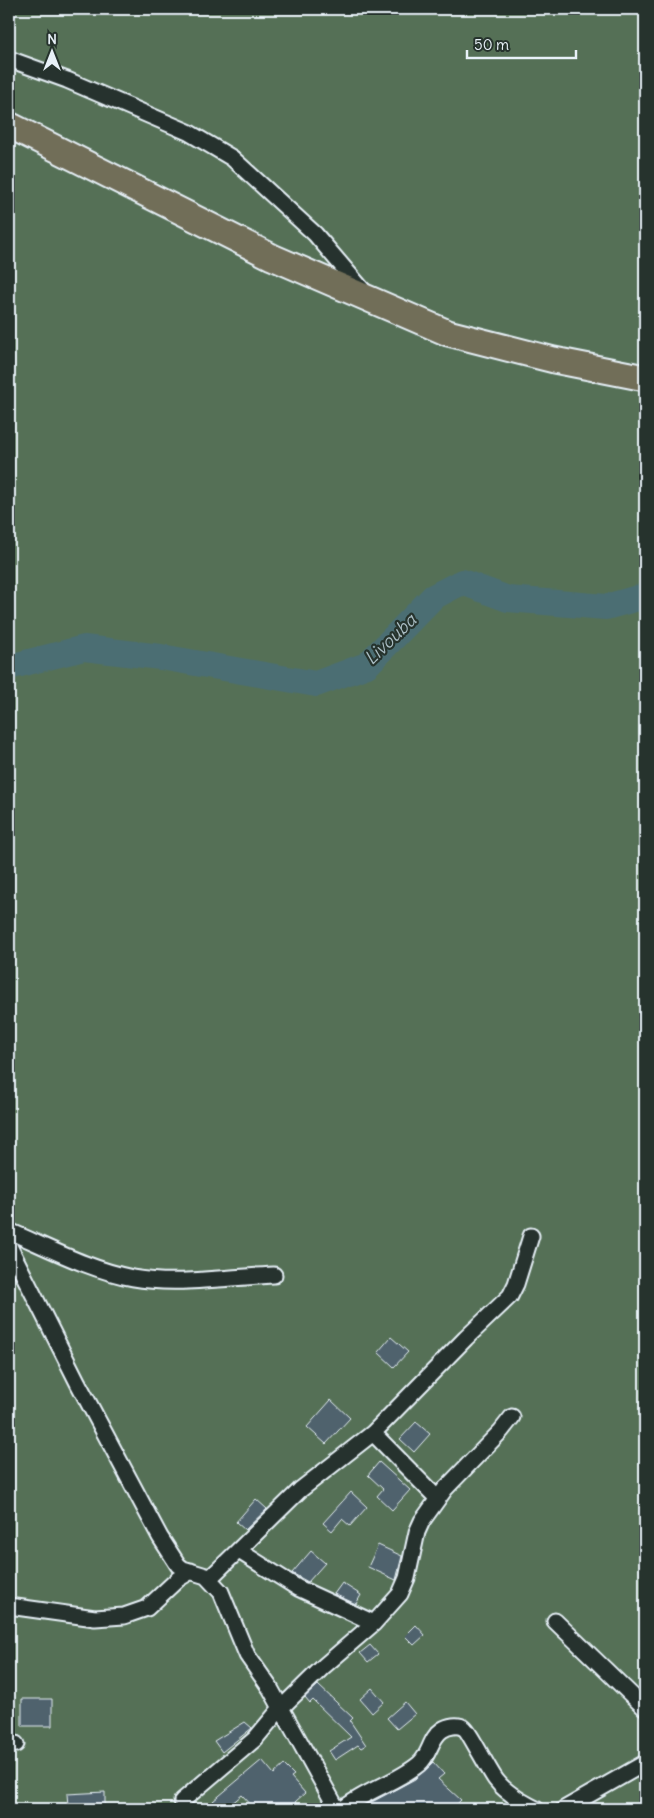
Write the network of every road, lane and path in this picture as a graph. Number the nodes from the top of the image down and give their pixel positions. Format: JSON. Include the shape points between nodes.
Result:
{"nodes":[{"id":1,"x":9,"y":59,"type":"edge"},
{"id":2,"x":9,"y":125,"type":"edge"},
{"id":3,"x":373,"y":302,"type":"junction"},
{"id":4,"x":645,"y":378,"type":"edge"},
{"id":5,"x":9,"y":1231,"type":"edge"},
{"id":6,"x":531,"y":1236,"type":"dead end"},
{"id":7,"x":9,"y":1246,"type":"edge"},
{"id":8,"x":274,"y":1275,"type":"dead end"},
{"id":9,"x":512,"y":1417,"type":"dead end"},
{"id":10,"x":373,"y":1433,"type":"junction"},
{"id":11,"x":438,"y":1499,"type":"junction"},
{"id":12,"x":239,"y":1551,"type":"junction"},
{"id":13,"x":191,"y":1572,"type":"junction"},
{"id":14,"x":210,"y":1578,"type":"junction"},
{"id":15,"x":9,"y":1606,"type":"edge"},
{"id":16,"x":555,"y":1620,"type":"dead end"},
{"id":17,"x":374,"y":1624,"type":"junction"},
{"id":18,"x":645,"y":1708,"type":"edge"},
{"id":19,"x":280,"y":1709,"type":"junction"},
{"id":20,"x":645,"y":1763,"type":"edge"},
{"id":21,"x":182,"y":1801,"type":"dead end"},
{"id":22,"x":337,"y":1809,"type":"edge"},
{"id":23,"x":343,"y":1809,"type":"edge"},
{"id":24,"x":535,"y":1809,"type":"edge"},
{"id":25,"x":564,"y":1809,"type":"edge"}],
"edges":[{"from":1,"to":3,"type":"street","via":[[188,132],[232,158],[315,234]]},
{"from":2,"to":3,"type":"highway","via":[[272,257]]},
{"from":3,"to":4,"type":"highway","via":[[448,333],[554,360]]},
{"from":5,"to":8,"type":"street","via":[[99,1270],[134,1278],[168,1281]]},
{"from":6,"to":10,"type":"street","via":[[510,1296]]},
{"from":7,"to":13,"type":"street","via":[[160,1537],[178,1565]]},
{"from":9,"to":11,"type":"street"},
{"from":10,"to":11,"type":"street"},
{"from":10,"to":12,"type":"street","via":[[300,1490]]},
{"from":11,"to":17,"type":"street","via":[[417,1532],[412,1562],[400,1594]]},
{"from":12,"to":14,"type":"street"},
{"from":12,"to":17,"type":"street","via":[[298,1588]]},
{"from":13,"to":14,"type":"street"},
{"from":13,"to":15,"type":"street","via":[[178,1579],[147,1608],[124,1616],[95,1618]]},
{"from":14,"to":19,"type":"street","via":[[221,1592],[247,1656],[270,1688]]},
{"from":16,"to":18,"type":"street"},
{"from":17,"to":19,"type":"street"},
{"from":19,"to":21,"type":"street","via":[[255,1738]]},
{"from":19,"to":22,"type":"street"},
{"from":20,"to":25,"type":"street"},
{"from":23,"to":24,"type":"street","via":[[420,1764],[436,1735],[454,1726],[470,1733],[479,1755],[497,1781]]}]}
